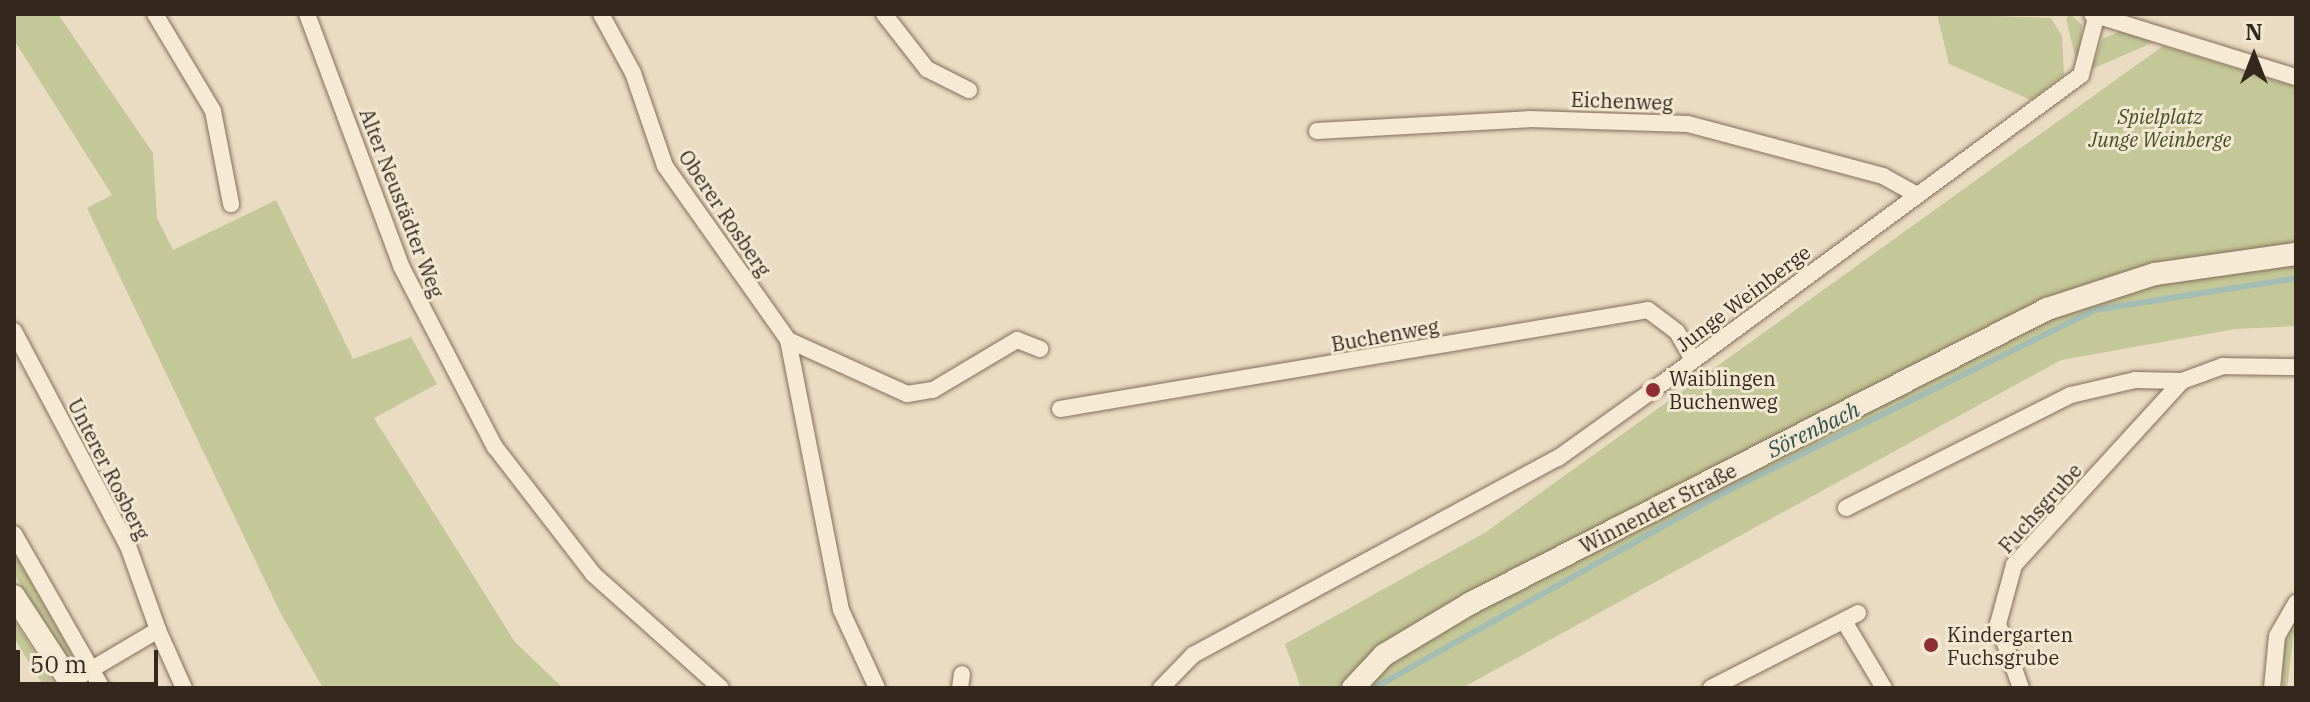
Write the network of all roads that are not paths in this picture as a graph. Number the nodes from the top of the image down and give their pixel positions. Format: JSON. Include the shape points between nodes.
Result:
{"nodes":[{"id":1,"x":155,"y":14,"type":"edge"},
{"id":2,"x":307,"y":14,"type":"edge"},
{"id":3,"x":601,"y":14,"type":"edge"},
{"id":4,"x":884,"y":14,"type":"edge"},
{"id":5,"x":2095,"y":14,"type":"edge"},
{"id":6,"x":2296,"y":77,"type":"edge"},
{"id":7,"x":969,"y":90,"type":"dead end"},
{"id":8,"x":1317,"y":131,"type":"dead end"},
{"id":9,"x":1915,"y":194,"type":"junction"},
{"id":10,"x":231,"y":204,"type":"dead end"},
{"id":11,"x":2296,"y":254,"type":"edge"},
{"id":12,"x":14,"y":331,"type":"edge"},
{"id":13,"x":788,"y":340,"type":"junction"},
{"id":14,"x":1040,"y":349,"type":"dead end"},
{"id":15,"x":1693,"y":360,"type":"junction"},
{"id":16,"x":2296,"y":367,"type":"edge"},
{"id":17,"x":2182,"y":381,"type":"junction"},
{"id":18,"x":1060,"y":409,"type":"dead end"},
{"id":19,"x":1846,"y":508,"type":"dead end"},
{"id":20,"x":14,"y":534,"type":"edge"},
{"id":21,"x":14,"y":596,"type":"edge"},
{"id":22,"x":2296,"y":603,"type":"edge"},
{"id":23,"x":158,"y":630,"type":"junction"},
{"id":24,"x":91,"y":670,"type":"junction"},
{"id":25,"x":72,"y":685,"type":"edge"},
{"id":26,"x":102,"y":688,"type":"edge"},
{"id":27,"x":184,"y":688,"type":"edge"},
{"id":28,"x":721,"y":688,"type":"edge"},
{"id":29,"x":877,"y":688,"type":"edge"},
{"id":30,"x":1161,"y":688,"type":"edge"},
{"id":31,"x":1353,"y":688,"type":"edge"},
{"id":32,"x":1711,"y":688,"type":"edge"},
{"id":33,"x":1884,"y":688,"type":"edge"},
{"id":34,"x":2021,"y":688,"type":"edge"},
{"id":35,"x":2272,"y":688,"type":"edge"}],
"edges":[{"from":1,"to":10,"type":"street","via":[[213,111]]},
{"from":2,"to":28,"type":"street","name":"Alter Neustädter Weg","via":[[401,266],[495,447],[593,574]]},
{"from":3,"to":13,"type":"street","name":"Oberer Rosberg","via":[[633,73],[665,166]]},
{"from":4,"to":7,"type":"street","via":[[927,69]]},
{"from":5,"to":6,"type":"street"},
{"from":5,"to":9,"type":"street","name":"Junge Weinberge","via":[[2081,75]]},
{"from":8,"to":9,"type":"street","name":"Eichenweg","via":[[1529,119],[1688,124],[1883,176]]},
{"from":9,"to":15,"type":"street","name":"Junge Weinberge"},
{"from":11,"to":31,"type":"street","name":"Winnender Straße","via":[[2142,277],[2047,309],[1471,603],[1384,655]]},
{"from":12,"to":23,"type":"street","name":"Unterer Rosberg","via":[[128,546]]},
{"from":13,"to":14,"type":"street","via":[[907,394],[933,390],[1017,340]]},
{"from":13,"to":29,"type":"street","name":"Oberer Rosberg","via":[[841,610]]},
{"from":15,"to":18,"type":"street","name":"Buchenweg","via":[[1677,332],[1648,310]]},
{"from":15,"to":30,"type":"street","name":"Junge Weinberge","via":[[1558,458],[1193,655]]},
{"from":16,"to":17,"type":"street","name":"Fuchsgrube","via":[[2223,366]]},
{"from":17,"to":19,"type":"street","name":"Fuchsgrube","via":[[2135,380],[2071,395]]},
{"from":17,"to":34,"type":"street","name":"Fuchsgrube","via":[[2003,584],[2001,648]]},
{"from":20,"to":24,"type":"street"},
{"from":21,"to":25,"type":"street"},
{"from":22,"to":35,"type":"street","via":[[2277,636]]},
{"from":23,"to":24,"type":"street"},
{"from":23,"to":27,"type":"street","name":"Unterer Rosberg"},
{"from":24,"to":25,"type":"street"},
{"from":24,"to":26,"type":"street"},
{"from":32,"to":33,"type":"street","via":[[1851,617]]}]}
